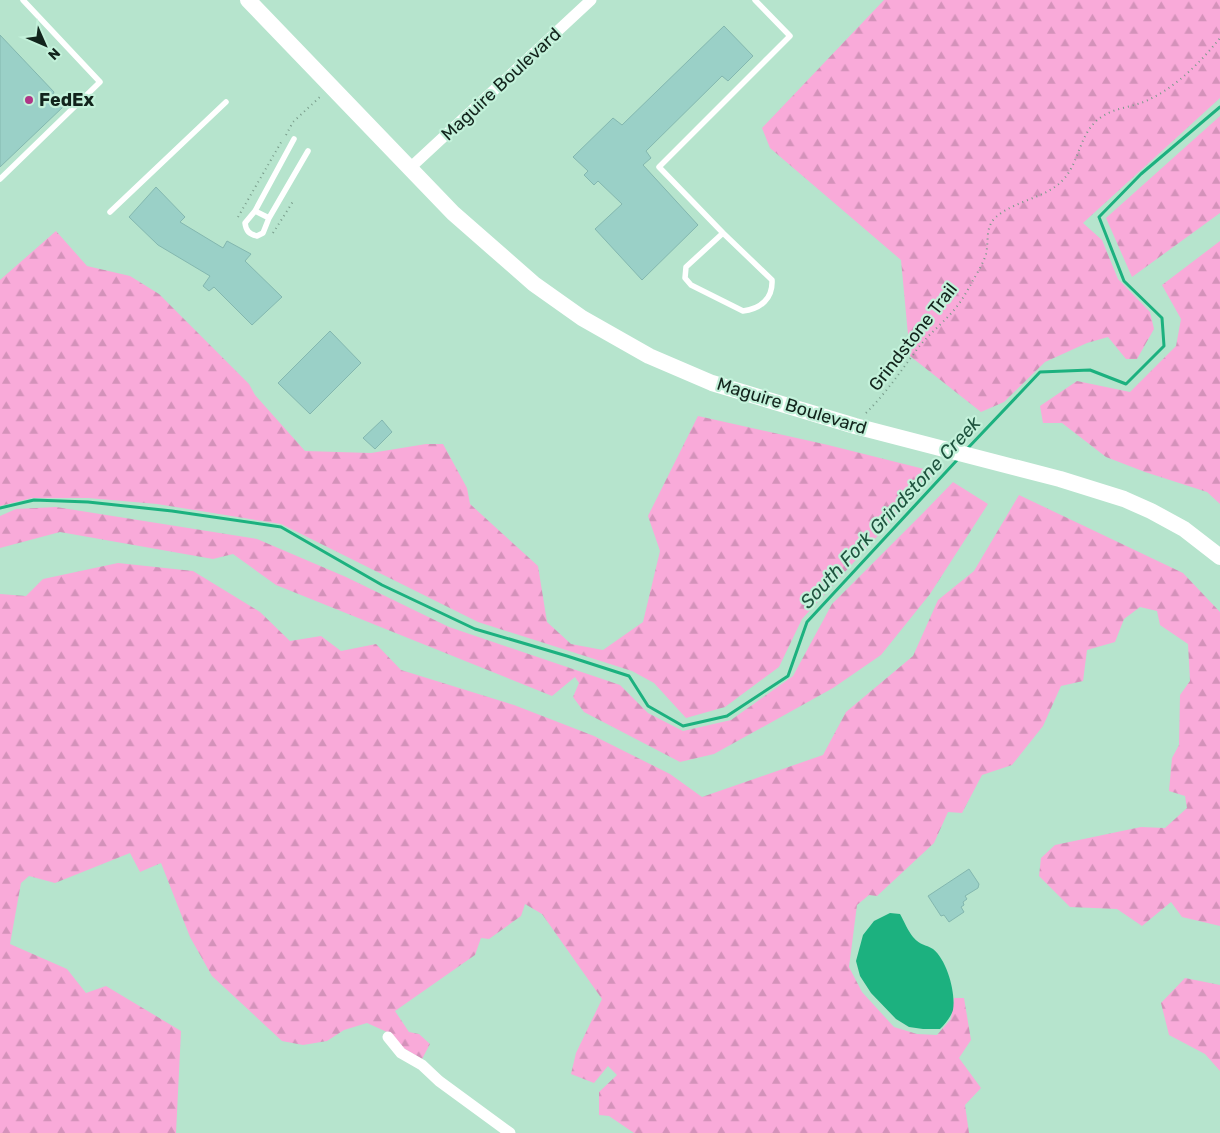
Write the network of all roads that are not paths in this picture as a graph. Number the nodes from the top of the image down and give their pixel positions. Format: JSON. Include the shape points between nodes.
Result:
{"nodes":[{"id":1,"x":23,"y":0,"type":"edge"},
{"id":2,"x":248,"y":0,"type":"edge"},
{"id":3,"x":591,"y":0,"type":"edge"},
{"id":4,"x":755,"y":0,"type":"edge"},
{"id":5,"x":226,"y":102,"type":"dead end"},
{"id":6,"x":294,"y":139,"type":"dead end"},
{"id":7,"x":308,"y":151,"type":"dead end"},
{"id":8,"x":410,"y":168,"type":"junction"},
{"id":9,"x":0,"y":179,"type":"edge"},
{"id":10,"x":255,"y":211,"type":"junction"},
{"id":11,"x":110,"y":212,"type":"dead end"},
{"id":12,"x":269,"y":218,"type":"junction"},
{"id":13,"x":723,"y":233,"type":"junction"},
{"id":14,"x":1220,"y":556,"type":"edge"},
{"id":15,"x":388,"y":1037,"type":"dead end"},
{"id":16,"x":510,"y":1133,"type":"edge"}],
"edges":[{"from":1,"to":9,"type":"lane","via":[[100,82]]},
{"from":2,"to":8,"type":"street","name":"Maguire Boulevard"},
{"from":3,"to":8,"type":"street","name":"Maguire Boulevard"},
{"from":4,"to":13,"type":"lane","via":[[790,36],[658,167]]},
{"from":5,"to":11,"type":"lane"},
{"from":6,"to":10,"type":"lane"},
{"from":7,"to":12,"type":"lane"},
{"from":8,"to":14,"type":"street","name":"Maguire Boulevard","via":[[459,218],[534,284],[582,318],[649,356],[736,391],[1124,500],[1184,529]]},
{"from":10,"to":12,"type":"lane"},
{"from":10,"to":12,"type":"lane","via":[[245,223],[250,234],[263,233]]},
{"from":13,"to":13,"type":"lane","via":[[772,280],[773,290],[759,307],[743,310],[691,285],[685,278],[686,268]]},
{"from":15,"to":16,"type":"street","via":[[401,1052]]}]}
